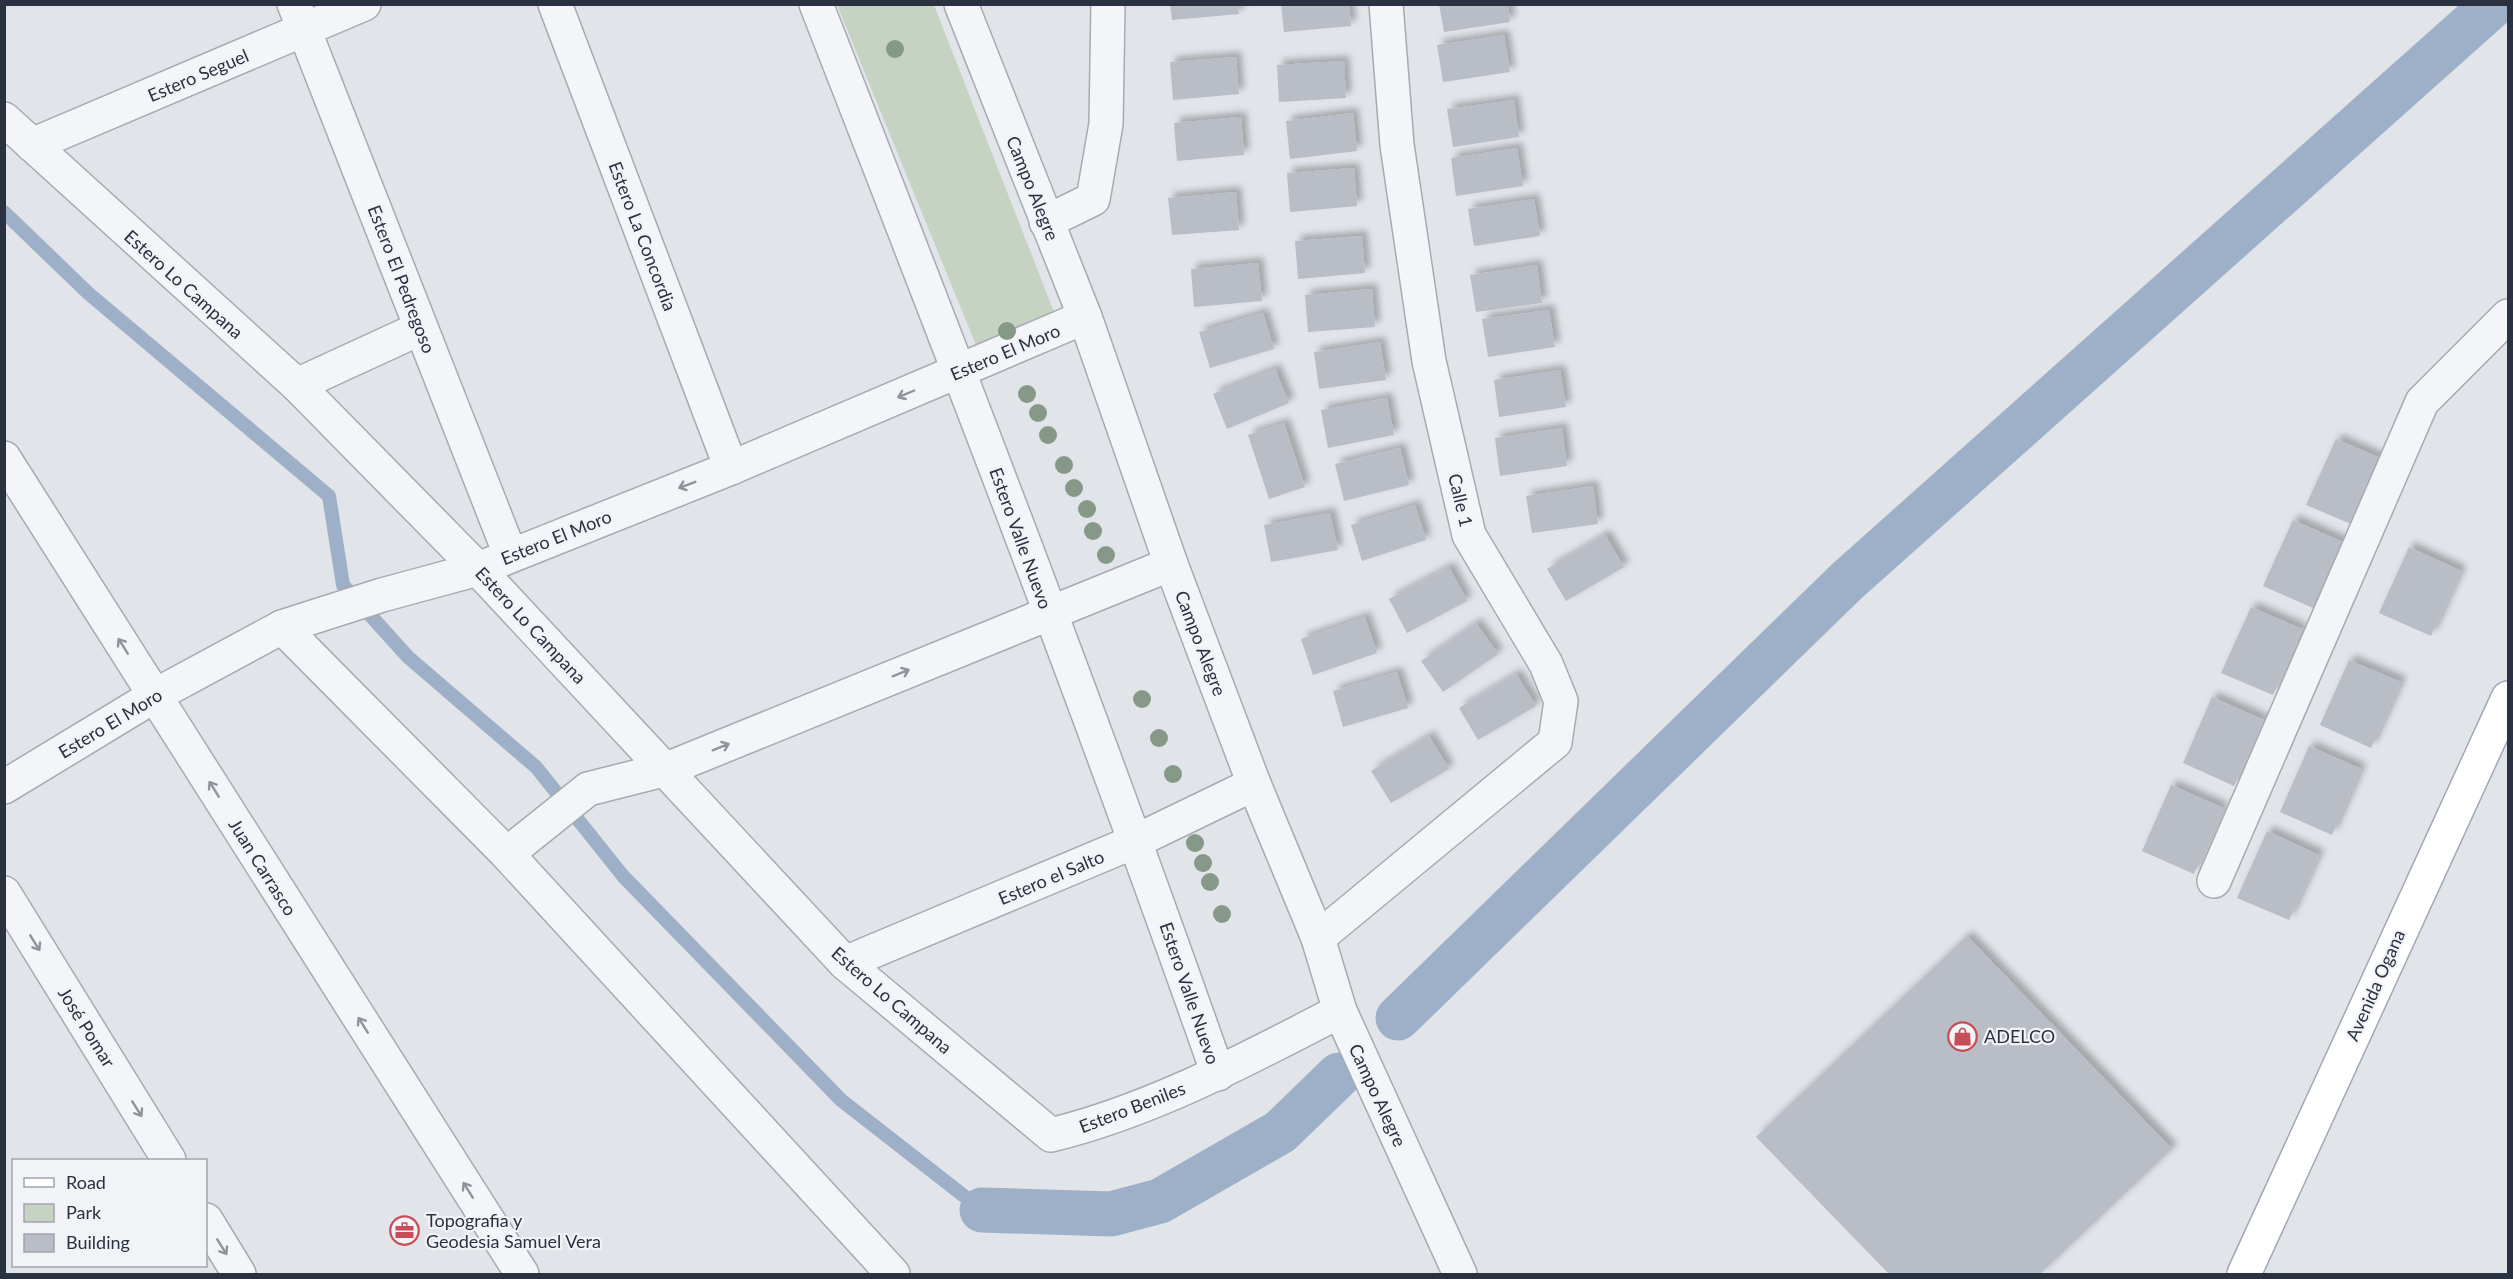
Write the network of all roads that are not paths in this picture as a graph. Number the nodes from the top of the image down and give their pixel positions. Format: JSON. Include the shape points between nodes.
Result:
{"nodes":[{"id":1,"x":364,"y":4,"type":"edge"},
{"id":2,"x":555,"y":4,"type":"edge"},
{"id":3,"x":816,"y":4,"type":"edge"},
{"id":4,"x":961,"y":4,"type":"edge"},
{"id":5,"x":1108,"y":4,"type":"edge"},
{"id":6,"x":1386,"y":4,"type":"edge"},
{"id":7,"x":299,"y":17,"type":"edge"},
{"id":8,"x":4,"y":119,"type":"edge"},
{"id":9,"x":32,"y":145,"type":"junction"},
{"id":10,"x":1046,"y":222,"type":"junction"},
{"id":11,"x":2508,"y":316,"type":"edge"},
{"id":12,"x":1085,"y":317,"type":"junction"},
{"id":13,"x":421,"y":328,"type":"junction"},
{"id":14,"x":960,"y":371,"type":"junction"},
{"id":15,"x":297,"y":386,"type":"junction"},
{"id":16,"x":4,"y":458,"type":"edge"},
{"id":17,"x":731,"y":468,"type":"junction"},
{"id":18,"x":510,"y":554,"type":"junction"},
{"id":19,"x":1171,"y":564,"type":"junction"},
{"id":20,"x":478,"y":568,"type":"junction"},
{"id":21,"x":1049,"y":613,"type":"junction"},
{"id":22,"x":282,"y":627,"type":"junction"},
{"id":23,"x":154,"y":696,"type":"junction"},
{"id":24,"x":2508,"y":698,"type":"edge"},
{"id":25,"x":667,"y":769,"type":"junction"},
{"id":26,"x":1254,"y":784,"type":"junction"},
{"id":27,"x":4,"y":787,"type":"edge"},
{"id":28,"x":1136,"y":841,"type":"junction"},
{"id":29,"x":507,"y":854,"type":"junction"},
{"id":30,"x":2214,"y":881,"type":"dead end"},
{"id":31,"x":4,"y":893,"type":"edge"},
{"id":32,"x":1318,"y":938,"type":"junction"},
{"id":33,"x":845,"y":963,"type":"junction"},
{"id":34,"x":1340,"y":1011,"type":"junction"},
{"id":35,"x":1218,"y":1074,"type":"junction"},
{"id":36,"x":1051,"y":1135,"type":"joint"},
{"id":37,"x":168,"y":1159,"type":"edge"},
{"id":38,"x":207,"y":1222,"type":"edge"},
{"id":39,"x":239,"y":1275,"type":"edge"},
{"id":40,"x":522,"y":1275,"type":"edge"},
{"id":41,"x":892,"y":1275,"type":"edge"},
{"id":42,"x":1460,"y":1275,"type":"edge"},
{"id":43,"x":2244,"y":1275,"type":"edge"}],
"edges":[{"from":1,"to":7,"type":"street","name":"Estero Seguel"},
{"from":2,"to":17,"type":"street","name":"Estero La Concordia"},
{"from":3,"to":14,"type":"street","name":"Estero Valle Nuevo"},
{"from":4,"to":10,"type":"street","name":"Campo Alegre"},
{"from":5,"to":10,"type":"street","via":[[1106,124],[1093,199]]},
{"from":6,"to":32,"type":"street","name":"Calle 1","via":[[1397,145],[1429,361],[1469,536],[1545,664],[1561,701],[1555,742]]},
{"from":7,"to":9,"type":"street","name":"Estero Seguel"},
{"from":7,"to":13,"type":"street","name":"Estero El Pedregoso"},
{"from":8,"to":9,"type":"street","name":"Estero Lo Campana"},
{"from":9,"to":15,"type":"street","name":"Estero Lo Campana"},
{"from":10,"to":12,"type":"street","name":"Campo Alegre"},
{"from":11,"to":30,"type":"street","via":[[2422,402]]},
{"from":12,"to":14,"type":"street","name":"Estero El Moro"},
{"from":12,"to":19,"type":"street","name":"Campo Alegre"},
{"from":13,"to":15,"type":"street"},
{"from":13,"to":18,"type":"street","name":"Estero El Pedregoso"},
{"from":14,"to":17,"type":"street","name":"Estero El Moro","one_way":true},
{"from":14,"to":21,"type":"street","name":"Estero Valle Nuevo"},
{"from":15,"to":20,"type":"street","name":"Estero Lo Campana"},
{"from":23,"to":16,"type":"street","name":"Juan Carrasco","one_way":true},
{"from":17,"to":18,"type":"street","name":"Estero El Moro","one_way":true},
{"from":18,"to":20,"type":"street","name":"Estero El Moro"},
{"from":19,"to":21,"type":"street"},
{"from":19,"to":26,"type":"street","name":"Campo Alegre"},
{"from":20,"to":22,"type":"street","name":"Estero El Moro"},
{"from":20,"to":25,"type":"street","name":"Estero Lo Campana"},
{"from":25,"to":21,"type":"street","one_way":true},
{"from":21,"to":28,"type":"street","name":"Estero Valle Nuevo"},
{"from":22,"to":23,"type":"street","name":"Estero El Moro"},
{"from":22,"to":29,"type":"street"},
{"from":23,"to":27,"type":"street","name":"Estero El Moro"},
{"from":40,"to":23,"type":"street","name":"Juan Carrasco","one_way":true},
{"from":24,"to":43,"type":"main road","name":"Avenida Ogana"},
{"from":25,"to":29,"type":"street","via":[[588,789]]},
{"from":25,"to":33,"type":"street","name":"Estero Lo Campana"},
{"from":26,"to":28,"type":"street","name":"Estero el Salto"},
{"from":26,"to":32,"type":"street","name":"Campo Alegre"},
{"from":28,"to":33,"type":"street","name":"Estero el Salto"},
{"from":28,"to":35,"type":"street","name":"Estero Valle Nuevo"},
{"from":29,"to":41,"type":"street"},
{"from":31,"to":37,"type":"street","name":"José Pomar","one_way":true},
{"from":32,"to":34,"type":"street","name":"Campo Alegre"},
{"from":33,"to":36,"type":"street","name":"Estero Lo Campana"},
{"from":34,"to":35,"type":"street","name":"Estero Beniles"},
{"from":34,"to":42,"type":"street","name":"Campo Alegre"},
{"from":35,"to":36,"type":"street","name":"Estero Beniles"},
{"from":38,"to":39,"type":"street","one_way":true}]}
